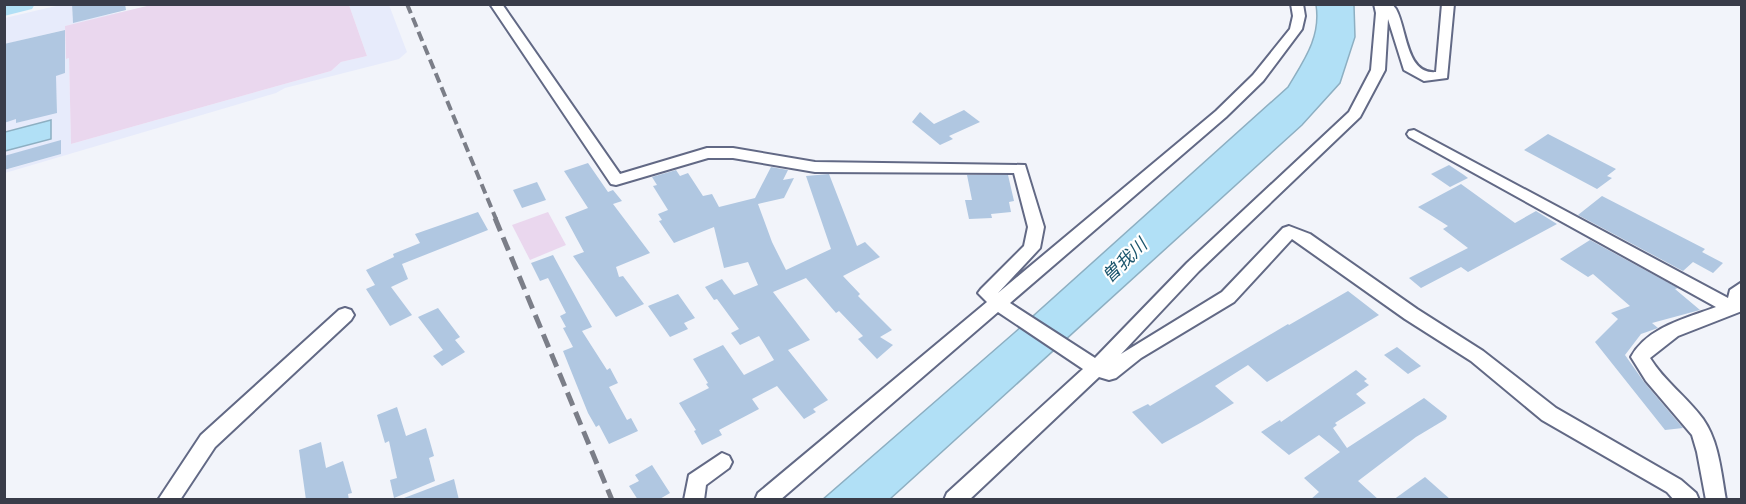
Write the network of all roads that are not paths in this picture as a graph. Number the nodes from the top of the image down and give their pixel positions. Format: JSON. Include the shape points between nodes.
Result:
{"nodes":[{"id":1,"x":496,"y":4,"type":"edge"},
{"id":2,"x":1297,"y":4,"type":"edge"},
{"id":3,"x":1380,"y":4,"type":"edge"},
{"id":4,"x":1385,"y":4,"type":"edge"},
{"id":5,"x":1448,"y":4,"type":"edge"},
{"id":6,"x":1414,"y":134,"type":"dead end"},
{"id":7,"x":1738,"y":303,"type":"edge"},
{"id":8,"x":1002,"y":306,"type":"junction"},
{"id":9,"x":345,"y":315,"type":"dead end"},
{"id":10,"x":1092,"y":365,"type":"junction"},
{"id":11,"x":722,"y":462,"type":"dead end"},
{"id":12,"x":168,"y":500,"type":"edge"},
{"id":13,"x":694,"y":500,"type":"edge"},
{"id":14,"x":765,"y":500,"type":"edge"},
{"id":15,"x":954,"y":500,"type":"edge"},
{"id":16,"x":1689,"y":500,"type":"edge"},
{"id":17,"x":1716,"y":500,"type":"edge"}],
"edges":[{"from":1,"to":8,"type":"street","via":[[616,180],[707,153],[733,153],[815,167],[1020,168],[1036,227],[1032,248],[987,293]]},
{"from":2,"to":8,"type":"street","via":[[1296,29],[1258,78]]},
{"from":3,"to":10,"type":"street","via":[[1378,70],[1355,114]]},
{"from":4,"to":5,"type":"street","via":[[1392,12],[1409,68],[1430,77],[1442,75]]},
{"from":6,"to":7,"type":"street","via":[[1697,287]]},
{"from":7,"to":17,"type":"street","via":[[1668,332],[1651,343],[1640,357],[1648,373],[1697,427]]},
{"from":8,"to":10,"type":"street"},
{"from":8,"to":14,"type":"street"},
{"from":9,"to":12,"type":"street","via":[[208,441]]},
{"from":10,"to":15,"type":"street"},
{"from":10,"to":16,"type":"street","via":[[1108,373],[1228,297],[1289,232],[1304,238],[1410,314],[1478,356],[1549,414],[1674,486]]},
{"from":11,"to":13,"type":"street","via":[[696,481]]}]}
